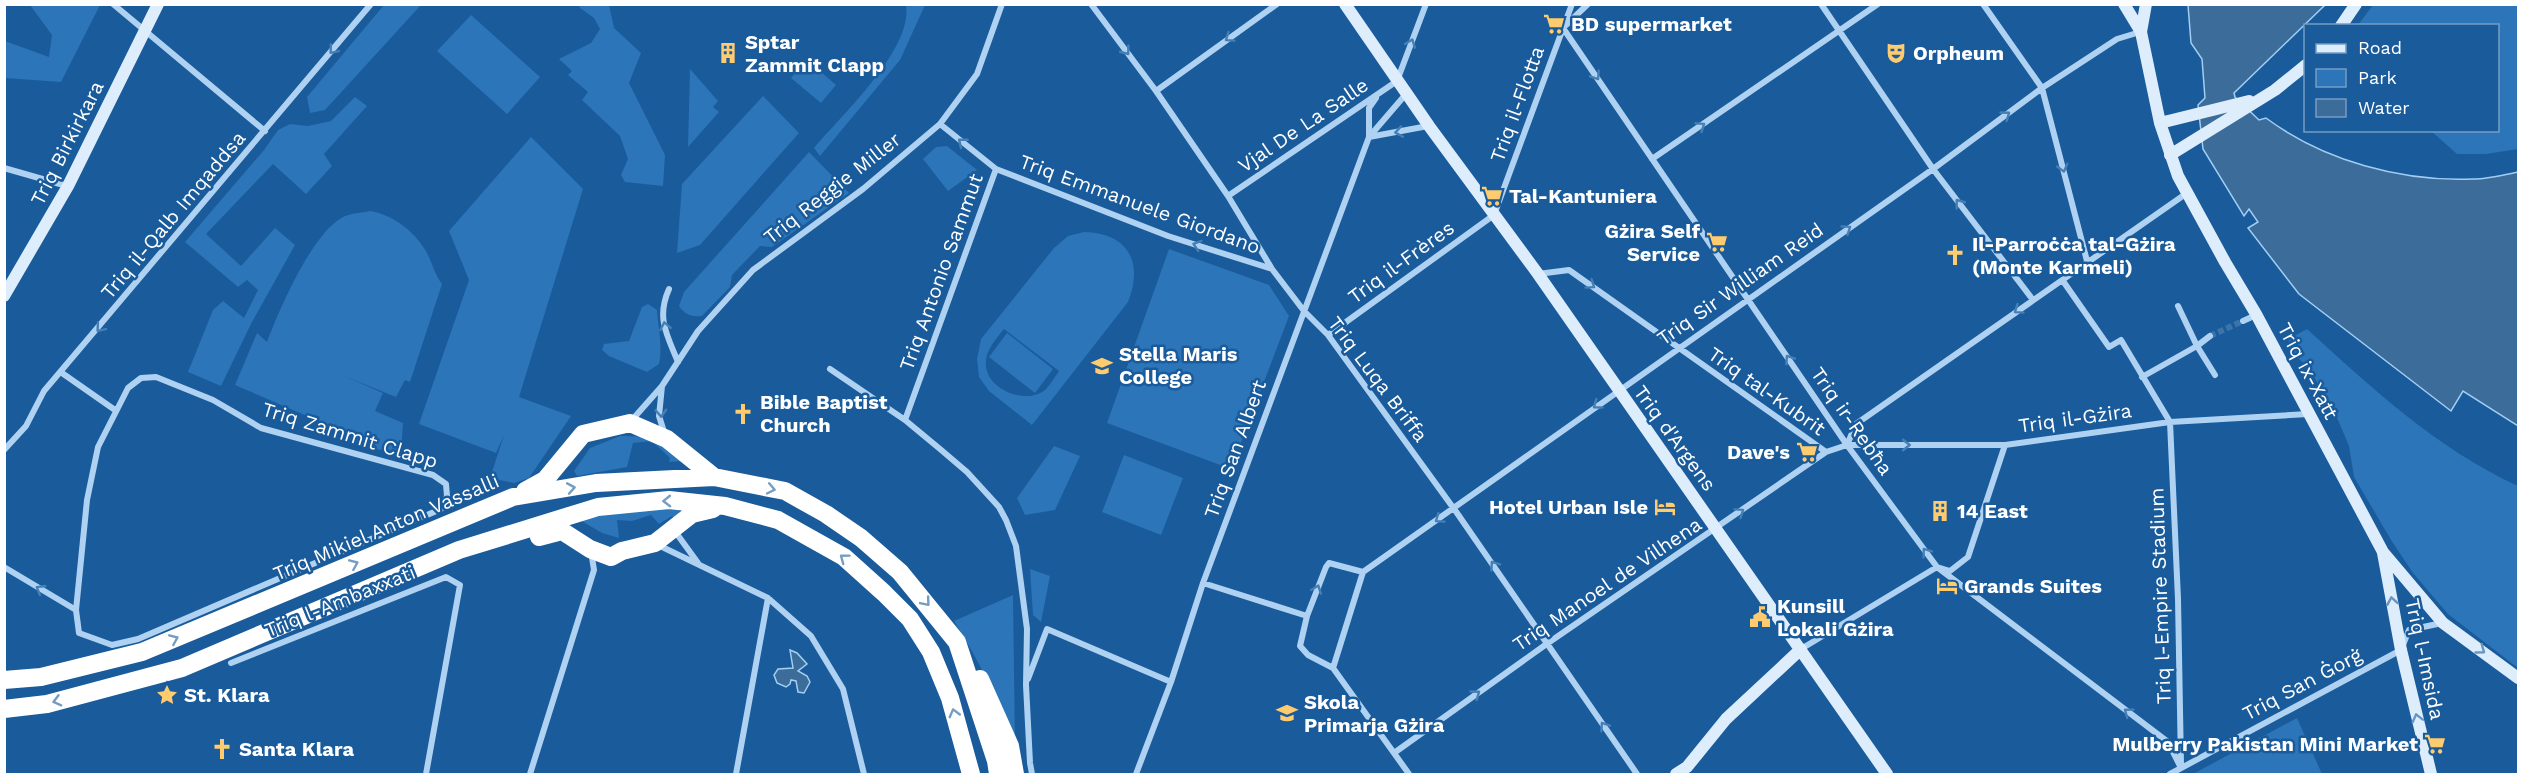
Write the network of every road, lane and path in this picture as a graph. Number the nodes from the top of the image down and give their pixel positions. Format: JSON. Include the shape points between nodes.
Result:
{"nodes":[{"id":1,"x":113,"y":4,"type":"edge"},
{"id":2,"x":158,"y":4,"type":"edge"},
{"id":3,"x":370,"y":4,"type":"edge"},
{"id":4,"x":1002,"y":4,"type":"edge"},
{"id":5,"x":1091,"y":4,"type":"edge"},
{"id":6,"x":1276,"y":4,"type":"edge"},
{"id":7,"x":1345,"y":4,"type":"edge"},
{"id":8,"x":1352,"y":4,"type":"edge"},
{"id":9,"x":1426,"y":4,"type":"edge"},
{"id":10,"x":1572,"y":4,"type":"edge"},
{"id":11,"x":1588,"y":4,"type":"edge"},
{"id":12,"x":1821,"y":4,"type":"edge"},
{"id":13,"x":1878,"y":4,"type":"edge"},
{"id":14,"x":1983,"y":4,"type":"edge"},
{"id":15,"x":2124,"y":4,"type":"edge"},
{"id":16,"x":2146,"y":4,"type":"edge"},
{"id":17,"x":2356,"y":4,"type":"edge"},
{"id":18,"x":1354,"y":18,"type":"junction"},
{"id":19,"x":2342,"y":24,"type":"edge"},
{"id":20,"x":1563,"y":28,"type":"junction"},
{"id":21,"x":146,"y":31,"type":"junction"},
{"id":22,"x":1839,"y":32,"type":"junction"},
{"id":23,"x":2141,"y":32,"type":"junction"},
{"id":24,"x":2304,"y":67,"type":"edge"},
{"id":25,"x":1397,"y":81,"type":"junction"},
{"id":26,"x":2042,"y":88,"type":"junction"},
{"id":27,"x":1156,"y":91,"type":"junction"},
{"id":28,"x":1382,"y":91,"type":"junction"},
{"id":29,"x":1406,"y":94,"type":"junction"},
{"id":30,"x":2259,"y":98,"type":"junction"},
{"id":31,"x":2160,"y":123,"type":"junction"},
{"id":32,"x":940,"y":124,"type":"junction"},
{"id":33,"x":1429,"y":126,"type":"junction"},
{"id":34,"x":265,"y":131,"type":"junction"},
{"id":35,"x":1369,"y":137,"type":"junction"},
{"id":36,"x":2170,"y":155,"type":"junction"},
{"id":37,"x":1652,"y":159,"type":"junction"},
{"id":38,"x":4,"y":168,"type":"edge"},
{"id":39,"x":1933,"y":168,"type":"junction"},
{"id":40,"x":996,"y":169,"type":"junction"},
{"id":41,"x":68,"y":186,"type":"junction"},
{"id":42,"x":2187,"y":193,"type":"junction"},
{"id":43,"x":1228,"y":196,"type":"junction"},
{"id":44,"x":1494,"y":215,"type":"junction"},
{"id":45,"x":2087,"y":261,"type":"junction"},
{"id":46,"x":1272,"y":269,"type":"junction"},
{"id":47,"x":1538,"y":274,"type":"junction"},
{"id":48,"x":2062,"y":281,"type":"junction"},
{"id":49,"x":669,"y":289,"type":"dead end"},
{"id":50,"x":4,"y":296,"type":"edge"},
{"id":51,"x":1748,"y":298,"type":"junction"},
{"id":52,"x":2033,"y":300,"type":"junction"},
{"id":53,"x":2178,"y":306,"type":"dead end"},
{"id":54,"x":1304,"y":311,"type":"junction"},
{"id":55,"x":2256,"y":314,"type":"junction"},
{"id":56,"x":2243,"y":321,"type":"tunnel mouth"},
{"id":57,"x":1328,"y":335,"type":"junction"},
{"id":58,"x":2210,"y":336,"type":"tunnel mouth"},
{"id":59,"x":2197,"y":346,"type":"junction"},
{"id":60,"x":1677,"y":347,"type":"junction"},
{"id":61,"x":678,"y":362,"type":"junction"},
{"id":62,"x":830,"y":369,"type":"dead end"},
{"id":63,"x":62,"y":373,"type":"junction"},
{"id":64,"x":2215,"y":375,"type":"dead end"},
{"id":65,"x":2142,"y":377,"type":"junction"},
{"id":66,"x":662,"y":386,"type":"junction"},
{"id":67,"x":1617,"y":390,"type":"junction"},
{"id":68,"x":116,"y":410,"type":"junction"},
{"id":69,"x":2307,"y":414,"type":"junction"},
{"id":70,"x":905,"y":420,"type":"junction"},
{"id":71,"x":2170,"y":422,"type":"junction"},
{"id":72,"x":630,"y":423,"type":"junction"},
{"id":73,"x":667,"y":439,"type":"junction"},
{"id":74,"x":1847,"y":444,"type":"junction"},
{"id":75,"x":2005,"y":445,"type":"junction"},
{"id":76,"x":4,"y":450,"type":"edge"},
{"id":77,"x":1826,"y":452,"type":"junction"},
{"id":78,"x":714,"y":477,"type":"junction"},
{"id":79,"x":513,"y":497,"type":"junction"},
{"id":80,"x":725,"y":506,"type":"junction"},
{"id":81,"x":1454,"y":508,"type":"junction"},
{"id":82,"x":673,"y":528,"type":"junction"},
{"id":83,"x":1716,"y":529,"type":"junction"},
{"id":84,"x":655,"y":543,"type":"junction"},
{"id":85,"x":590,"y":549,"type":"junction"},
{"id":86,"x":459,"y":550,"type":"junction"},
{"id":87,"x":2383,"y":552,"type":"junction"},
{"id":88,"x":611,"y":557,"type":"junction"},
{"id":89,"x":700,"y":566,"type":"junction"},
{"id":90,"x":4,"y":567,"type":"edge"},
{"id":91,"x":1937,"y":567,"type":"junction"},
{"id":92,"x":594,"y":570,"type":"junction"},
{"id":93,"x":1363,"y":572,"type":"junction"},
{"id":94,"x":1203,"y":583,"type":"junction"},
{"id":95,"x":768,"y":598,"type":"junction"},
{"id":96,"x":76,"y":610,"type":"junction"},
{"id":97,"x":1307,"y":616,"type":"junction"},
{"id":98,"x":2443,"y":623,"type":"junction"},
{"id":99,"x":957,"y":642,"type":"junction"},
{"id":100,"x":1548,"y":643,"type":"junction"},
{"id":101,"x":140,"y":646,"type":"junction"},
{"id":102,"x":1801,"y":649,"type":"junction"},
{"id":103,"x":2401,"y":650,"type":"junction"},
{"id":104,"x":231,"y":663,"type":"dead end"},
{"id":105,"x":1333,"y":668,"type":"junction"},
{"id":106,"x":2518,"y":678,"type":"edge"},
{"id":107,"x":4,"y":680,"type":"edge"},
{"id":108,"x":1171,"y":682,"type":"junction"},
{"id":109,"x":1026,"y":685,"type":"junction"},
{"id":110,"x":4,"y":709,"type":"edge"},
{"id":111,"x":1394,"y":753,"type":"junction"},
{"id":112,"x":2181,"y":768,"type":"junction"},
{"id":113,"x":1682,"y":772,"type":"edge"},
{"id":114,"x":970,"y":773,"type":"edge"},
{"id":115,"x":426,"y":774,"type":"edge"},
{"id":116,"x":530,"y":774,"type":"edge"},
{"id":117,"x":736,"y":774,"type":"edge"},
{"id":118,"x":864,"y":774,"type":"edge"},
{"id":119,"x":998,"y":774,"type":"edge"},
{"id":120,"x":1015,"y":774,"type":"edge"},
{"id":121,"x":1032,"y":774,"type":"edge"},
{"id":122,"x":1136,"y":774,"type":"edge"},
{"id":123,"x":1409,"y":774,"type":"edge"},
{"id":124,"x":1637,"y":774,"type":"edge"},
{"id":125,"x":1887,"y":774,"type":"edge"},
{"id":126,"x":2170,"y":774,"type":"edge"},
{"id":127,"x":2431,"y":774,"type":"edge"}],
"edges":[{"from":1,"to":21,"type":"street"},
{"from":2,"to":21,"type":"main road","name":"Triq Birkirkara"},
{"from":3,"to":34,"type":"street","name":"Triq il-Qalb Imqaddsa","one_way":true},
{"from":4,"to":32,"type":"street","name":"Triq Reggie Miller","via":[[977,74]]},
{"from":5,"to":27,"type":"street","name":"Triq Luqa Briffa","one_way":true},
{"from":6,"to":27,"type":"street","one_way":true},
{"from":7,"to":18,"type":"main road","name":"Triq d'Argens"},
{"from":8,"to":18,"type":"street"},
{"from":25,"to":9,"type":"street","one_way":true},
{"from":10,"to":20,"type":"street","name":"Triq il-Flotta"},
{"from":11,"to":20,"type":"street"},
{"from":12,"to":22,"type":"street"},
{"from":13,"to":22,"type":"street"},
{"from":14,"to":26,"type":"street"},
{"from":15,"to":23,"type":"main road","name":"Triq ix-Xatt"},
{"from":16,"to":23,"type":"main road","name":"Triq ix-Xatt"},
{"from":17,"to":19,"type":"main road"},
{"from":18,"to":25,"type":"main road","name":"Triq d'Argens"},
{"from":20,"to":37,"type":"street","name":"Triq ir-Rebħa","one_way":true},
{"from":20,"to":44,"type":"street","name":"Triq il-Flotta"},
{"from":21,"to":34,"type":"street"},
{"from":21,"to":41,"type":"main road","name":"Triq Birkirkara"},
{"from":37,"to":22,"type":"street","one_way":true},
{"from":22,"to":39,"type":"street"},
{"from":23,"to":26,"type":"street","name":"Triq Sir William Reid","via":[[2117,39]]},
{"from":23,"to":31,"type":"main road","name":"Triq ix-Xatt"},
{"from":24,"to":30,"type":"main road"},
{"from":25,"to":28,"type":"street","name":"Vjal De La Salle"},
{"from":25,"to":29,"type":"main road","name":"Triq d'Argens"},
{"from":39,"to":26,"type":"street","name":"Triq Sir William Reid","one_way":true},
{"from":26,"to":45,"type":"street","one_way":true},
{"from":27,"to":43,"type":"street","name":"Triq Luqa Briffa"},
{"from":28,"to":35,"type":"street","name":"Triq San Albert","via":[[1369,108]]},
{"from":28,"to":43,"type":"street","name":"Vjal De La Salle"},
{"from":29,"to":33,"type":"main road","name":"Triq d'Argens"},
{"from":29,"to":35,"type":"street","name":"Triq San Albert"},
{"from":30,"to":31,"type":"main road"},
{"from":30,"to":36,"type":"main road"},
{"from":31,"to":36,"type":"main road","name":"Triq ix-Xatt"},
{"from":40,"to":32,"type":"street","name":"Triq Emmanuele Giordano","one_way":true},
{"from":32,"to":61,"type":"street","name":"Triq Reggie Miller","via":[[862,189],[753,270],[698,332]]},
{"from":33,"to":35,"type":"street","one_way":true},
{"from":33,"to":44,"type":"main road","name":"Triq d'Argens"},
{"from":34,"to":63,"type":"street","name":"Triq il-Qalb Imqaddsa","one_way":true},
{"from":35,"to":54,"type":"street","name":"Triq San Albert"},
{"from":36,"to":42,"type":"main road","name":"Triq ix-Xatt"},
{"from":37,"to":51,"type":"street","name":"Triq ir-Rebħa"},
{"from":38,"to":41,"type":"street"},
{"from":51,"to":39,"type":"street","name":"Triq Sir William Reid","one_way":true},
{"from":52,"to":39,"type":"street","one_way":true},
{"from":46,"to":40,"type":"street","name":"Triq Emmanuele Giordano","one_way":true,"via":[[1168,237]]},
{"from":40,"to":70,"type":"street","name":"Triq Antonio Sammut"},
{"from":41,"to":50,"type":"main road","name":"Triq Birkirkara"},
{"from":42,"to":45,"type":"street"},
{"from":42,"to":55,"type":"main road","name":"Triq ix-Xatt"},
{"from":43,"to":46,"type":"street","name":"Triq Luqa Briffa"},
{"from":44,"to":47,"type":"main road","name":"Triq d'Argens"},
{"from":44,"to":57,"type":"street","name":"Triq il-Frères"},
{"from":45,"to":48,"type":"street"},
{"from":46,"to":54,"type":"street","name":"Triq Luqa Briffa"},
{"from":47,"to":60,"type":"street","name":"Triq tal-Kubrit","one_way":true,"via":[[1569,270]]},
{"from":47,"to":67,"type":"main road","name":"Triq d'Argens"},
{"from":48,"to":52,"type":"street"},
{"from":48,"to":65,"type":"street","via":[[2109,347],[2121,340]]},
{"from":61,"to":49,"type":"street","one_way":true,"via":[[663,326],[663,302]]},
{"from":51,"to":60,"type":"street","name":"Triq Sir William Reid"},
{"from":74,"to":51,"type":"street","name":"Triq ir-Rebħa","one_way":true},
{"from":52,"to":74,"type":"street","one_way":true,"via":[[1856,424]]},
{"from":53,"to":59,"type":"street"},
{"from":54,"to":57,"type":"street","name":"Triq Luqa Briffa"},
{"from":54,"to":94,"type":"street","name":"Triq San Albert"},
{"from":55,"to":56,"type":"street"},
{"from":55,"to":69,"type":"main road","name":"Triq ix-Xatt"},
{"from":57,"to":81,"type":"street","name":"Triq Luqa Briffa"},
{"from":58,"to":59,"type":"street"},
{"from":59,"to":64,"type":"street"},
{"from":59,"to":65,"type":"street"},
{"from":60,"to":67,"type":"street","name":"Triq Sir William Reid"},
{"from":60,"to":77,"type":"street","name":"Triq tal-Kubrit"},
{"from":61,"to":66,"type":"street","name":"Triq Reggie Miller"},
{"from":62,"to":70,"type":"street"},
{"from":63,"to":68,"type":"street"},
{"from":63,"to":76,"type":"street","name":"Triq il-Qalb Imqaddsa","via":[[45,391],[26,426]]},
{"from":65,"to":71,"type":"street"},
{"from":66,"to":72,"type":"street","name":"Triq Reggie Miller"},
{"from":66,"to":73,"type":"street","name":"Triq Reggie Miller","one_way":true,"via":[[659,416]]},
{"from":67,"to":81,"type":"street","name":"Triq Sir William Reid","one_way":true},
{"from":67,"to":83,"type":"main road","name":"Triq d'Argens"},
{"from":68,"to":96,"type":"street","via":[[98,447],[87,500]]},
{"from":68,"to":101,"type":"street","name":"Triq Zammit Clapp","via":[[128,388],[141,378],[156,377],[213,400],[261,428],[433,475],[446,484],[447,496],[441,509]]},
{"from":69,"to":71,"type":"street","name":"Triq il-Gżira"},
{"from":69,"to":87,"type":"main road","name":"Triq ix-Xatt"},
{"from":70,"to":109,"type":"street","via":[[967,472],[1006,520],[1016,546],[1028,629]]},
{"from":71,"to":75,"type":"street","name":"Triq il-Gżira"},
{"from":71,"to":112,"type":"street","name":"Triq l-Empire Stadium"},
{"from":72,"to":73,"type":"highway"},
{"from":72,"to":79,"type":"highway","via":[[582,434],[545,480]]},
{"from":73,"to":78,"type":"highway"},
{"from":74,"to":75,"type":"street","name":"Triq il-Gżira","one_way":true},
{"from":74,"to":77,"type":"street","name":"Triq Manoel de Vilhena"},
{"from":91,"to":74,"type":"street","name":"Triq ir-Rebħa","one_way":true},
{"from":75,"to":91,"type":"street","via":[[1968,557],[1950,571]]},
{"from":83,"to":77,"type":"street","name":"Triq Manoel de Vilhena","one_way":true},
{"from":79,"to":78,"type":"highway","name":"Triq Mikiel Anton Vassalli","one_way":true,"via":[[596,483]]},
{"from":78,"to":99,"type":"highway","name":"Triq Mikiel Anton Vassalli","one_way":true,"via":[[785,491],[826,514],[900,572]]},
{"from":101,"to":79,"type":"highway","name":"Triq Mikiel Anton Vassalli","one_way":true},
{"from":80,"to":82,"type":"highway","via":[[692,514]]},
{"from":80,"to":86,"type":"highway","one_way":true,"via":[[669,500],[598,507]]},
{"from":114,"to":80,"type":"highway","one_way":true,"via":[[950,698],[931,652],[910,619],[844,557],[778,520]]},
{"from":81,"to":93,"type":"street","name":"Triq Sir William Reid","one_way":true},
{"from":100,"to":81,"type":"street","name":"Triq Luqa Briffa","one_way":true},
{"from":82,"to":84,"type":"highway"},
{"from":82,"to":89,"type":"street"},
{"from":83,"to":100,"type":"street","name":"Triq Manoel de Vilhena"},
{"from":83,"to":102,"type":"main road","name":"Triq d'Argens"},
{"from":84,"to":88,"type":"highway"},
{"from":84,"to":89,"type":"street"},
{"from":85,"to":86,"type":"highway","via":[[562,531],[482,552]]},
{"from":85,"to":88,"type":"highway"},
{"from":85,"to":92,"type":"street"},
{"from":86,"to":110,"type":"highway","one_way":true,"via":[[182,668],[46,704]]},
{"from":87,"to":98,"type":"main road","name":"Triq ix-Xatt"},
{"from":103,"to":87,"type":"main road","name":"Triq l-Imsida","one_way":true},
{"from":88,"to":92,"type":"street"},
{"from":89,"to":95,"type":"street"},
{"from":96,"to":90,"type":"street","one_way":true},
{"from":91,"to":102,"type":"street"},
{"from":112,"to":91,"type":"street","name":"Triq ir-Rebħa","one_way":true,"via":[[2168,742]]},
{"from":92,"to":116,"type":"street"},
{"from":97,"to":93,"type":"street","one_way":true,"via":[[1329,563]]},
{"from":93,"to":105,"type":"street"},
{"from":94,"to":97,"type":"street"},
{"from":94,"to":108,"type":"street","name":"Triq San Albert"},
{"from":95,"to":117,"type":"street"},
{"from":95,"to":118,"type":"street","via":[[811,636],[830,664],[843,690]]},
{"from":96,"to":101,"type":"street","via":[[79,633],[112,645]]},
{"from":97,"to":105,"type":"street","via":[[1300,646],[1308,655]]},
{"from":98,"to":103,"type":"street","name":"Triq San Ġorġ","via":[[2409,630]]},
{"from":98,"to":106,"type":"main road","name":"Triq ix-Xatt","one_way":true},
{"from":99,"to":119,"type":"highway","name":"Triq Mikiel Anton Vassalli"},
{"from":99,"to":120,"type":"highway","via":[[978,674],[1010,746]]},
{"from":111,"to":100,"type":"street","name":"Triq Manoel de Vilhena","one_way":true},
{"from":124,"to":100,"type":"street","name":"Triq Luqa Briffa","one_way":true},
{"from":101,"to":107,"type":"highway","name":"Triq Mikiel Anton Vassalli","via":[[99,664],[41,677]]},
{"from":102,"to":113,"type":"main road","via":[[1726,719]]},
{"from":102,"to":125,"type":"main road","name":"Triq d'Argens"},
{"from":103,"to":112,"type":"street","name":"Triq San Ġorġ"},
{"from":127,"to":103,"type":"main road","name":"Triq l-Imsida","one_way":true},
{"from":104,"to":115,"type":"street","name":"Triq l-Ambaxxati","via":[[446,577],[460,585]]},
{"from":105,"to":111,"type":"street"},
{"from":108,"to":109,"type":"street","via":[[1047,629]]},
{"from":108,"to":122,"type":"street","name":"Triq San Albert"},
{"from":109,"to":121,"type":"street"},
{"from":111,"to":123,"type":"street"},
{"from":112,"to":126,"type":"street","name":"Triq San Ġorġ"}]}
